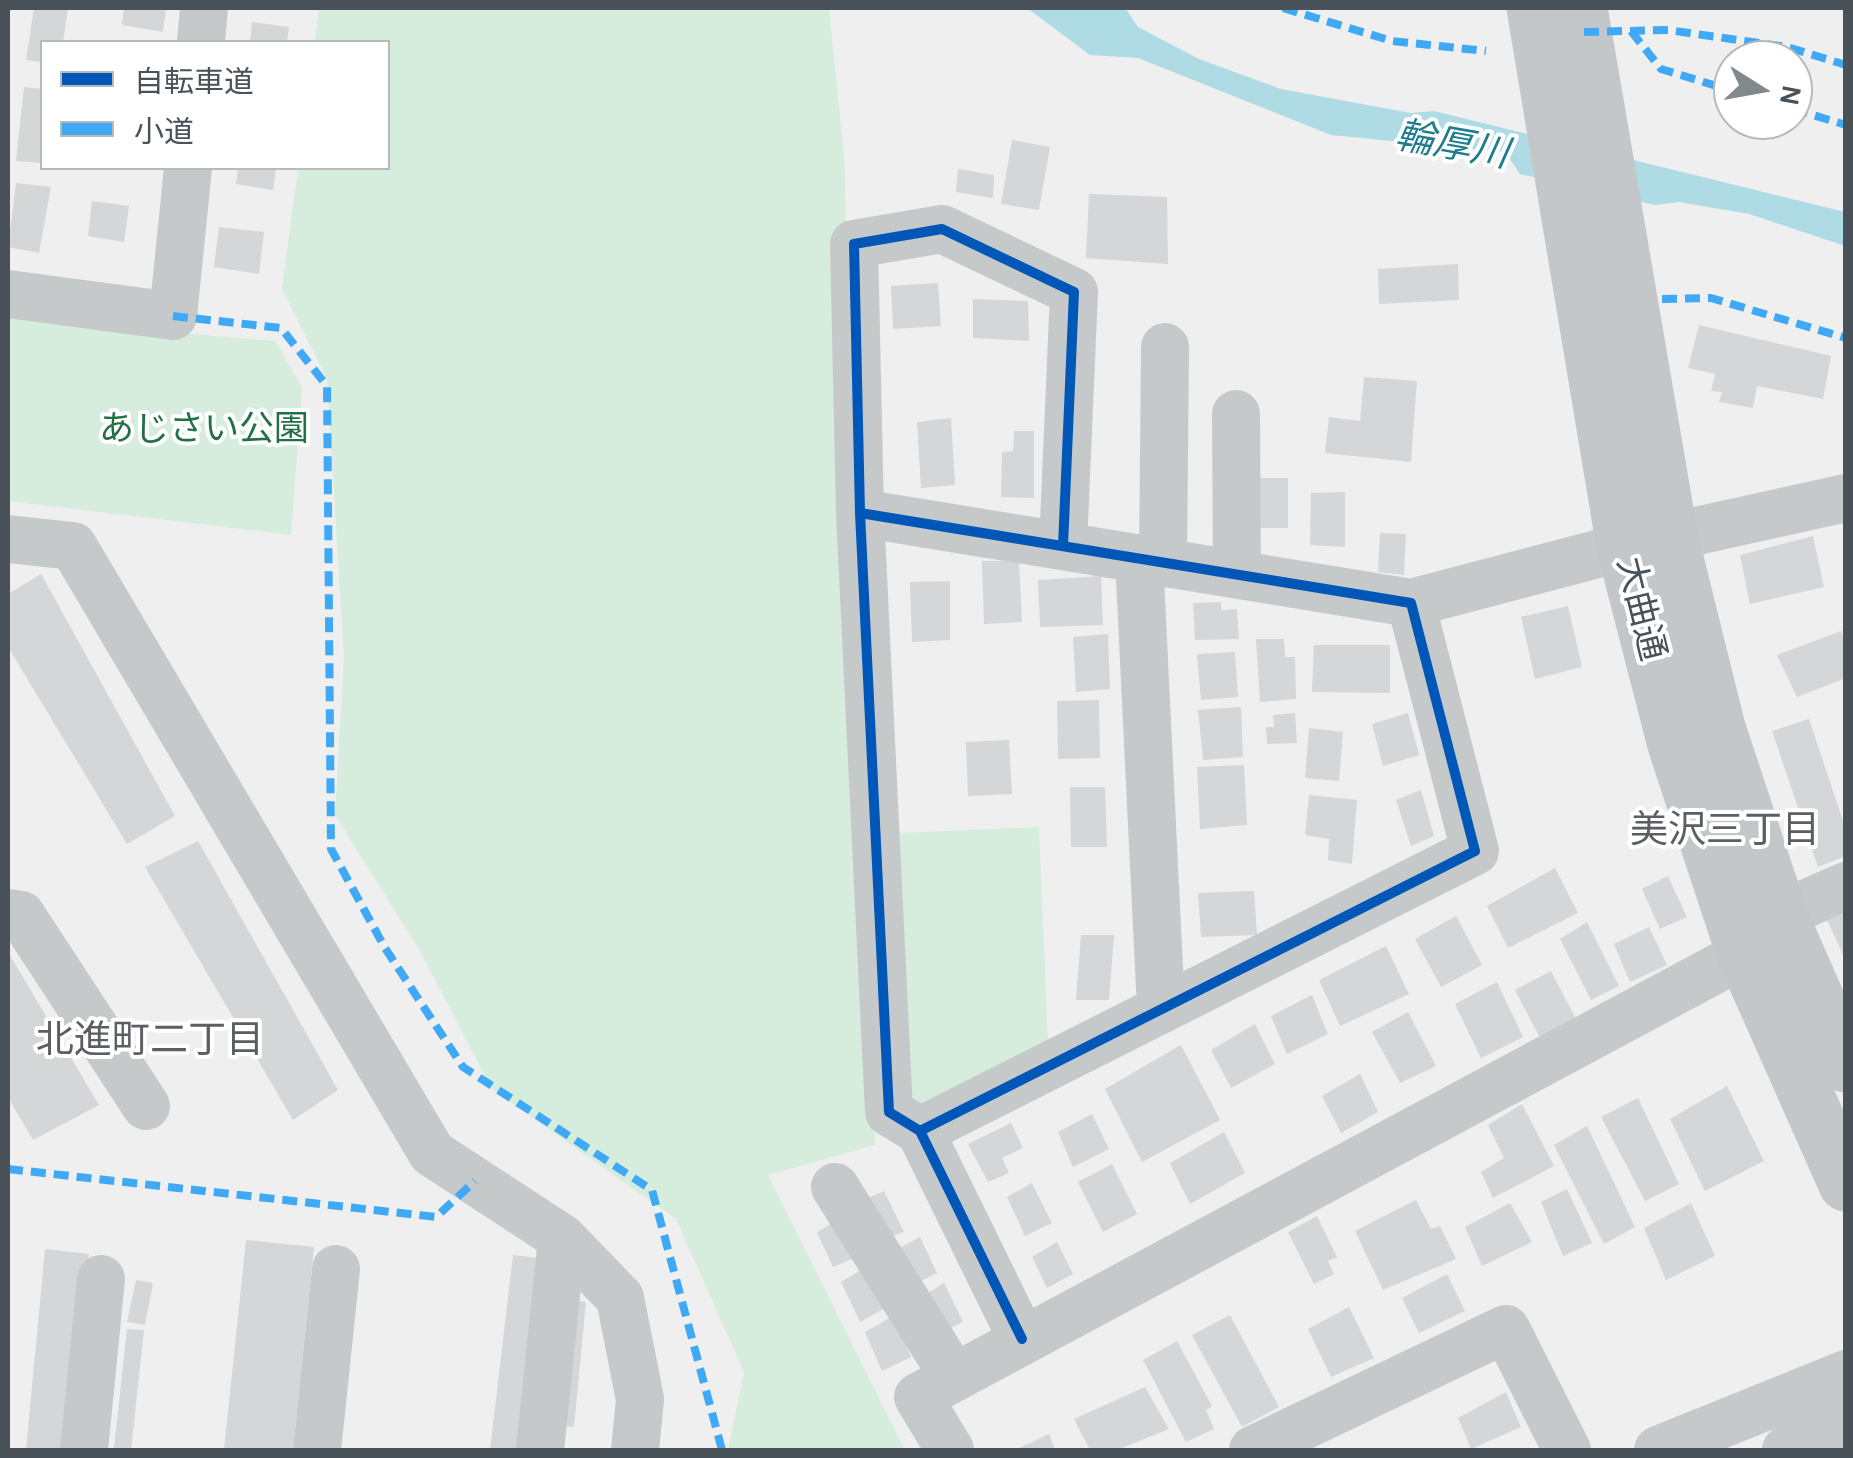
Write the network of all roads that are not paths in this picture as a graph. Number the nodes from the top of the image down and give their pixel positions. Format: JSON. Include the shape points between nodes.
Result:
{"nodes":[{"id":1,"x":204,"y":8,"type":"edge"},
{"id":2,"x":1534,"y":8,"type":"edge"},
{"id":3,"x":1580,"y":8,"type":"edge"},
{"id":4,"x":201,"y":40,"type":"edge"},
{"id":5,"x":1567,"y":64,"type":"junction"},
{"id":6,"x":188,"y":170,"type":"edge"},
{"id":7,"x":8,"y":294,"type":"edge"},
{"id":8,"x":1165,"y":346,"type":"dead end"},
{"id":9,"x":1236,"y":414,"type":"dead end"},
{"id":10,"x":1846,"y":498,"type":"edge"},
{"id":11,"x":860,"y":513,"type":"junction"},
{"id":12,"x":8,"y":539,"type":"edge"},
{"id":13,"x":1648,"y":543,"type":"junction"},
{"id":14,"x":1063,"y":546,"type":"junction"},
{"id":15,"x":1151,"y":560,"type":"junction"},
{"id":16,"x":1236,"y":574,"type":"junction"},
{"id":17,"x":1411,"y":603,"type":"junction"},
{"id":18,"x":1846,"y":886,"type":"edge"},
{"id":19,"x":8,"y":913,"type":"edge"},
{"id":20,"x":1762,"y":934,"type":"junction"},
{"id":21,"x":1161,"y":1009,"type":"junction"},
{"id":22,"x":1846,"y":1066,"type":"edge"},
{"id":23,"x":146,"y":1106,"type":"dead end"},
{"id":24,"x":920,"y":1131,"type":"junction"},
{"id":25,"x":1846,"y":1184,"type":"edge"},
{"id":26,"x":835,"y":1188,"type":"dead end"},
{"id":27,"x":562,"y":1238,"type":"junction"},
{"id":28,"x":336,"y":1270,"type":"dead end"},
{"id":29,"x":101,"y":1279,"type":"dead end"},
{"id":30,"x":1022,"y":1339,"type":"junction"},
{"id":31,"x":1846,"y":1374,"type":"edge"},
{"id":32,"x":954,"y":1377,"type":"junction"},
{"id":33,"x":1846,"y":1424,"type":"edge"},
{"id":34,"x":84,"y":1450,"type":"edge"},
{"id":35,"x":317,"y":1450,"type":"edge"},
{"id":36,"x":540,"y":1450,"type":"edge"},
{"id":37,"x":634,"y":1450,"type":"edge"},
{"id":38,"x":950,"y":1450,"type":"edge"},
{"id":39,"x":1253,"y":1450,"type":"edge"},
{"id":40,"x":1567,"y":1450,"type":"edge"},
{"id":41,"x":1658,"y":1450,"type":"edge"},
{"id":42,"x":1786,"y":1450,"type":"edge"}],
"edges":[{"from":1,"to":4,"type":"street"},
{"from":2,"to":5,"type":"main road","name":"大曲通"},
{"from":3,"to":5,"type":"main road","name":"大曲通"},
{"from":5,"to":13,"type":"main road","name":"大曲通"},
{"from":6,"to":7,"type":"street","via":[[173,316]]},
{"from":8,"to":15,"type":"street"},
{"from":9,"to":16,"type":"street"},
{"from":10,"to":13,"type":"street"},
{"from":11,"to":14,"type":"street"},
{"from":11,"to":14,"type":"street","via":[[854,244],[942,229],[1074,292]]},
{"from":11,"to":24,"type":"street","via":[[889,1112]]},
{"from":12,"to":27,"type":"street","via":[[73,546],[432,1153]]},
{"from":13,"to":17,"type":"street"},
{"from":13,"to":20,"type":"main road","name":"大曲通","via":[[1718,728]]},
{"from":14,"to":15,"type":"street"},
{"from":15,"to":16,"type":"street"},
{"from":15,"to":21,"type":"street"},
{"from":16,"to":17,"type":"street"},
{"from":17,"to":21,"type":"street","via":[[1475,851]]},
{"from":18,"to":20,"type":"street"},
{"from":19,"to":23,"type":"street","via":[[20,915]]},
{"from":20,"to":22,"type":"main road","name":"大曲通"},
{"from":20,"to":25,"type":"main road","name":"大曲通"},
{"from":20,"to":30,"type":"street"},
{"from":21,"to":24,"type":"street"},
{"from":24,"to":30,"type":"street"},
{"from":26,"to":32,"type":"street"},
{"from":27,"to":36,"type":"street"},
{"from":27,"to":37,"type":"street","via":[[620,1298],[640,1398]]},
{"from":28,"to":35,"type":"street"},
{"from":29,"to":34,"type":"street"},
{"from":30,"to":32,"type":"street"},
{"from":31,"to":41,"type":"street"},
{"from":32,"to":38,"type":"street","via":[[918,1396]]},
{"from":33,"to":42,"type":"street"},
{"from":39,"to":40,"type":"street","via":[[1506,1329]]}]}
